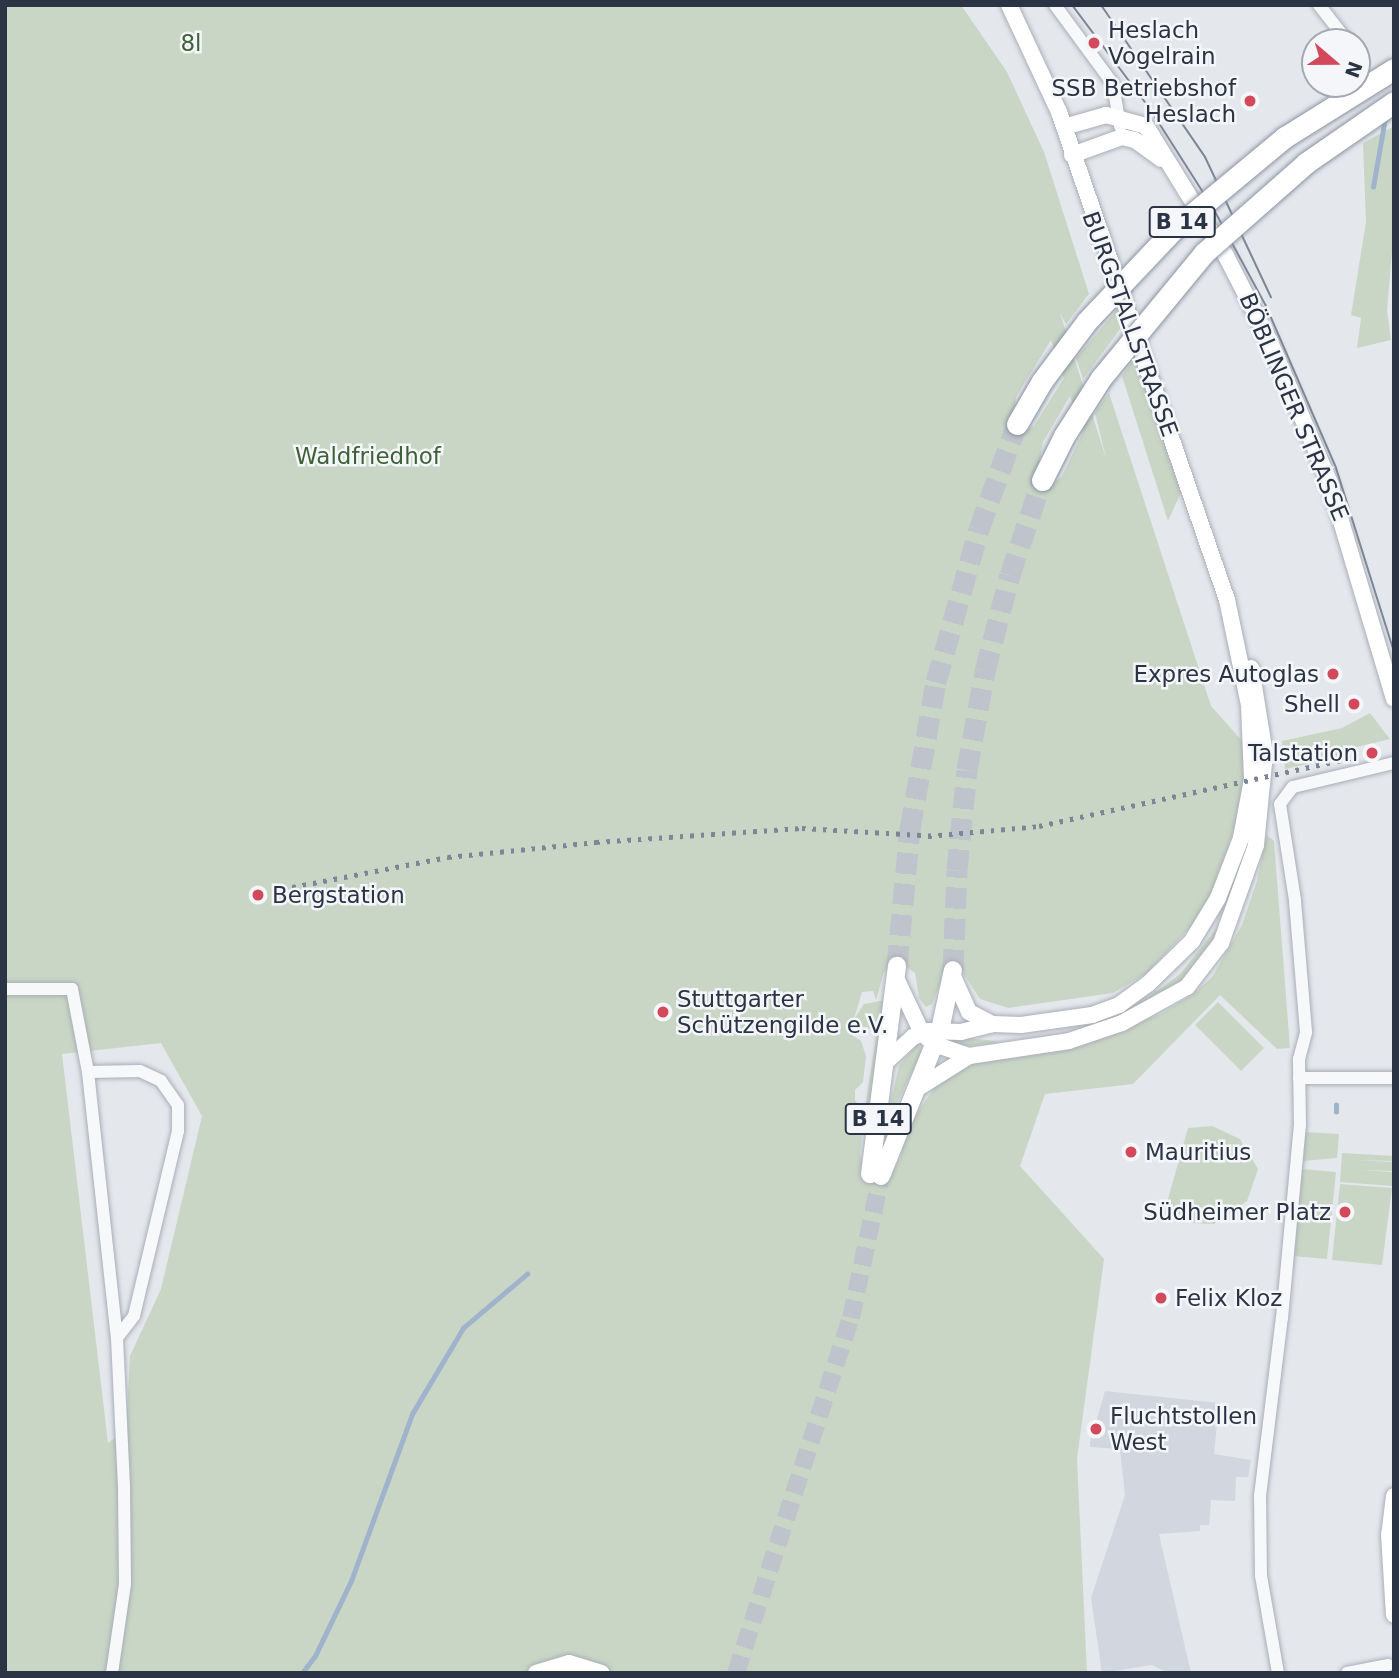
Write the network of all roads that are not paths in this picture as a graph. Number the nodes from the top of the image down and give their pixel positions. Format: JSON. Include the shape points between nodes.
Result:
{"nodes":[{"id":1,"x":1009,"y":5,"type":"edge"},
{"id":2,"x":1055,"y":5,"type":"edge"},
{"id":3,"x":1319,"y":5,"type":"edge"},
{"id":4,"x":1337,"y":28,"type":"edge"},
{"id":5,"x":1394,"y":68,"type":"edge"},
{"id":6,"x":1394,"y":102,"type":"edge"},
{"id":7,"x":1119,"y":116,"type":"junction"},
{"id":8,"x":1064,"y":127,"type":"junction"},
{"id":9,"x":1122,"y":136,"type":"junction"},
{"id":10,"x":1072,"y":155,"type":"junction"},
{"id":11,"x":1173,"y":170,"type":"junction"},
{"id":12,"x":1017,"y":424,"type":"tunnel mouth"},
{"id":13,"x":1042,"y":480,"type":"tunnel mouth"},
{"id":14,"x":1240,"y":647,"type":"junction"},
{"id":15,"x":1394,"y":699,"type":"edge"},
{"id":16,"x":1394,"y":763,"type":"edge"},
{"id":17,"x":897,"y":972,"type":"joint"},
{"id":18,"x":953,"y":973,"type":"joint"},
{"id":19,"x":5,"y":989,"type":"edge"},
{"id":20,"x":993,"y":1024,"type":"junction"},
{"id":21,"x":932,"y":1036,"type":"junction"},
{"id":22,"x":969,"y":1056,"type":"junction"},
{"id":23,"x":885,"y":1063,"type":"junction"},
{"id":24,"x":88,"y":1072,"type":"junction"},
{"id":25,"x":1299,"y":1078,"type":"junction"},
{"id":26,"x":1394,"y":1078,"type":"edge"},
{"id":27,"x":913,"y":1092,"type":"junction"},
{"id":28,"x":117,"y":1338,"type":"junction"},
{"id":29,"x":1394,"y":1496,"type":"edge"},
{"id":30,"x":1394,"y":1615,"type":"edge"},
{"id":31,"x":1388,"y":1665,"type":"dead end"},
{"id":32,"x":112,"y":1673,"type":"edge"},
{"id":33,"x":536,"y":1673,"type":"edge"},
{"id":34,"x":602,"y":1673,"type":"edge"},
{"id":35,"x":1279,"y":1673,"type":"edge"},
{"id":36,"x":1347,"y":1673,"type":"edge"}],
"edges":[{"from":1,"to":8,"type":"main road","name":"BURGSTALLSTRASSE"},
{"from":2,"to":7,"type":"street","via":[[1113,84]]},
{"from":3,"to":4,"type":"street"},
{"from":5,"to":12,"type":"highway","number":"B 14","bridge":true,"via":[[1285,137],[1174,229],[1087,321]]},
{"from":6,"to":13,"type":"highway","number":"B 14","bridge":true,"via":[[1306,163],[1204,253],[1107,369],[1063,436]]},
{"from":7,"to":8,"type":"main road"},
{"from":7,"to":9,"type":"street"},
{"from":7,"to":11,"type":"main road","name":"BÖBLINGER STRASSE","via":[[1146,126]]},
{"from":8,"to":10,"type":"main road","name":"BURGSTALLSTRASSE"},
{"from":9,"to":10,"type":"main road"},
{"from":9,"to":11,"type":"main road","name":"BÖBLINGER STRASSE","via":[[1144,145]]},
{"from":10,"to":14,"type":"main road","name":"BURGSTALLSTRASSE"},
{"from":11,"to":15,"type":"main road","name":"BÖBLINGER STRASSE","via":[[1248,296],[1308,428],[1353,555]]},
{"from":14,"to":20,"type":"main road","name":"BURGSTALLSTRASSE","via":[[1252,732],[1250,794],[1231,870],[1201,928],[1170,966],[1119,1004],[1076,1017]]},
{"from":14,"to":22,"type":"main road","name":"BURGSTALLSTRASSE","via":[[1251,669],[1264,732],[1261,816],[1249,874],[1216,951],[1187,986],[1122,1023],[1040,1047]]},
{"from":16,"to":25,"type":"street","via":[[1286,790],[1280,804],[1295,900],[1306,1032]]},
{"from":17,"to":21,"type":"main road"},
{"from":17,"to":23,"type":"main road","number":"B 14"},
{"from":18,"to":20,"type":"main road","via":[[969,1012]]},
{"from":18,"to":21,"type":"main road","number":"B 14"},
{"from":19,"to":24,"type":"street","via":[[72,989]]},
{"from":20,"to":21,"type":"main road","name":"BURGSTALLSTRASSE"},
{"from":21,"to":22,"type":"main road","name":"BURGSTALLSTRASSE"},
{"from":21,"to":23,"type":"main road"},
{"from":21,"to":27,"type":"main road","number":"B 14"},
{"from":22,"to":27,"type":"main road"},
{"from":23,"to":27,"type":"main road","number":"B 14","via":[[876,1175]]},
{"from":24,"to":28,"type":"street"},
{"from":24,"to":28,"type":"street","via":[[141,1071],[161,1081],[178,1105],[178,1131],[134,1316]]},
{"from":25,"to":26,"type":"street"},
{"from":25,"to":35,"type":"street","via":[[1300,1125],[1259,1529],[1261,1576]]},
{"from":28,"to":32,"type":"street","via":[[126,1543]]},
{"from":29,"to":30,"type":"main road","via":[[1389,1544]]},
{"from":31,"to":36,"type":"street"},
{"from":33,"to":34,"type":"main road","via":[[569,1664]]}]}
